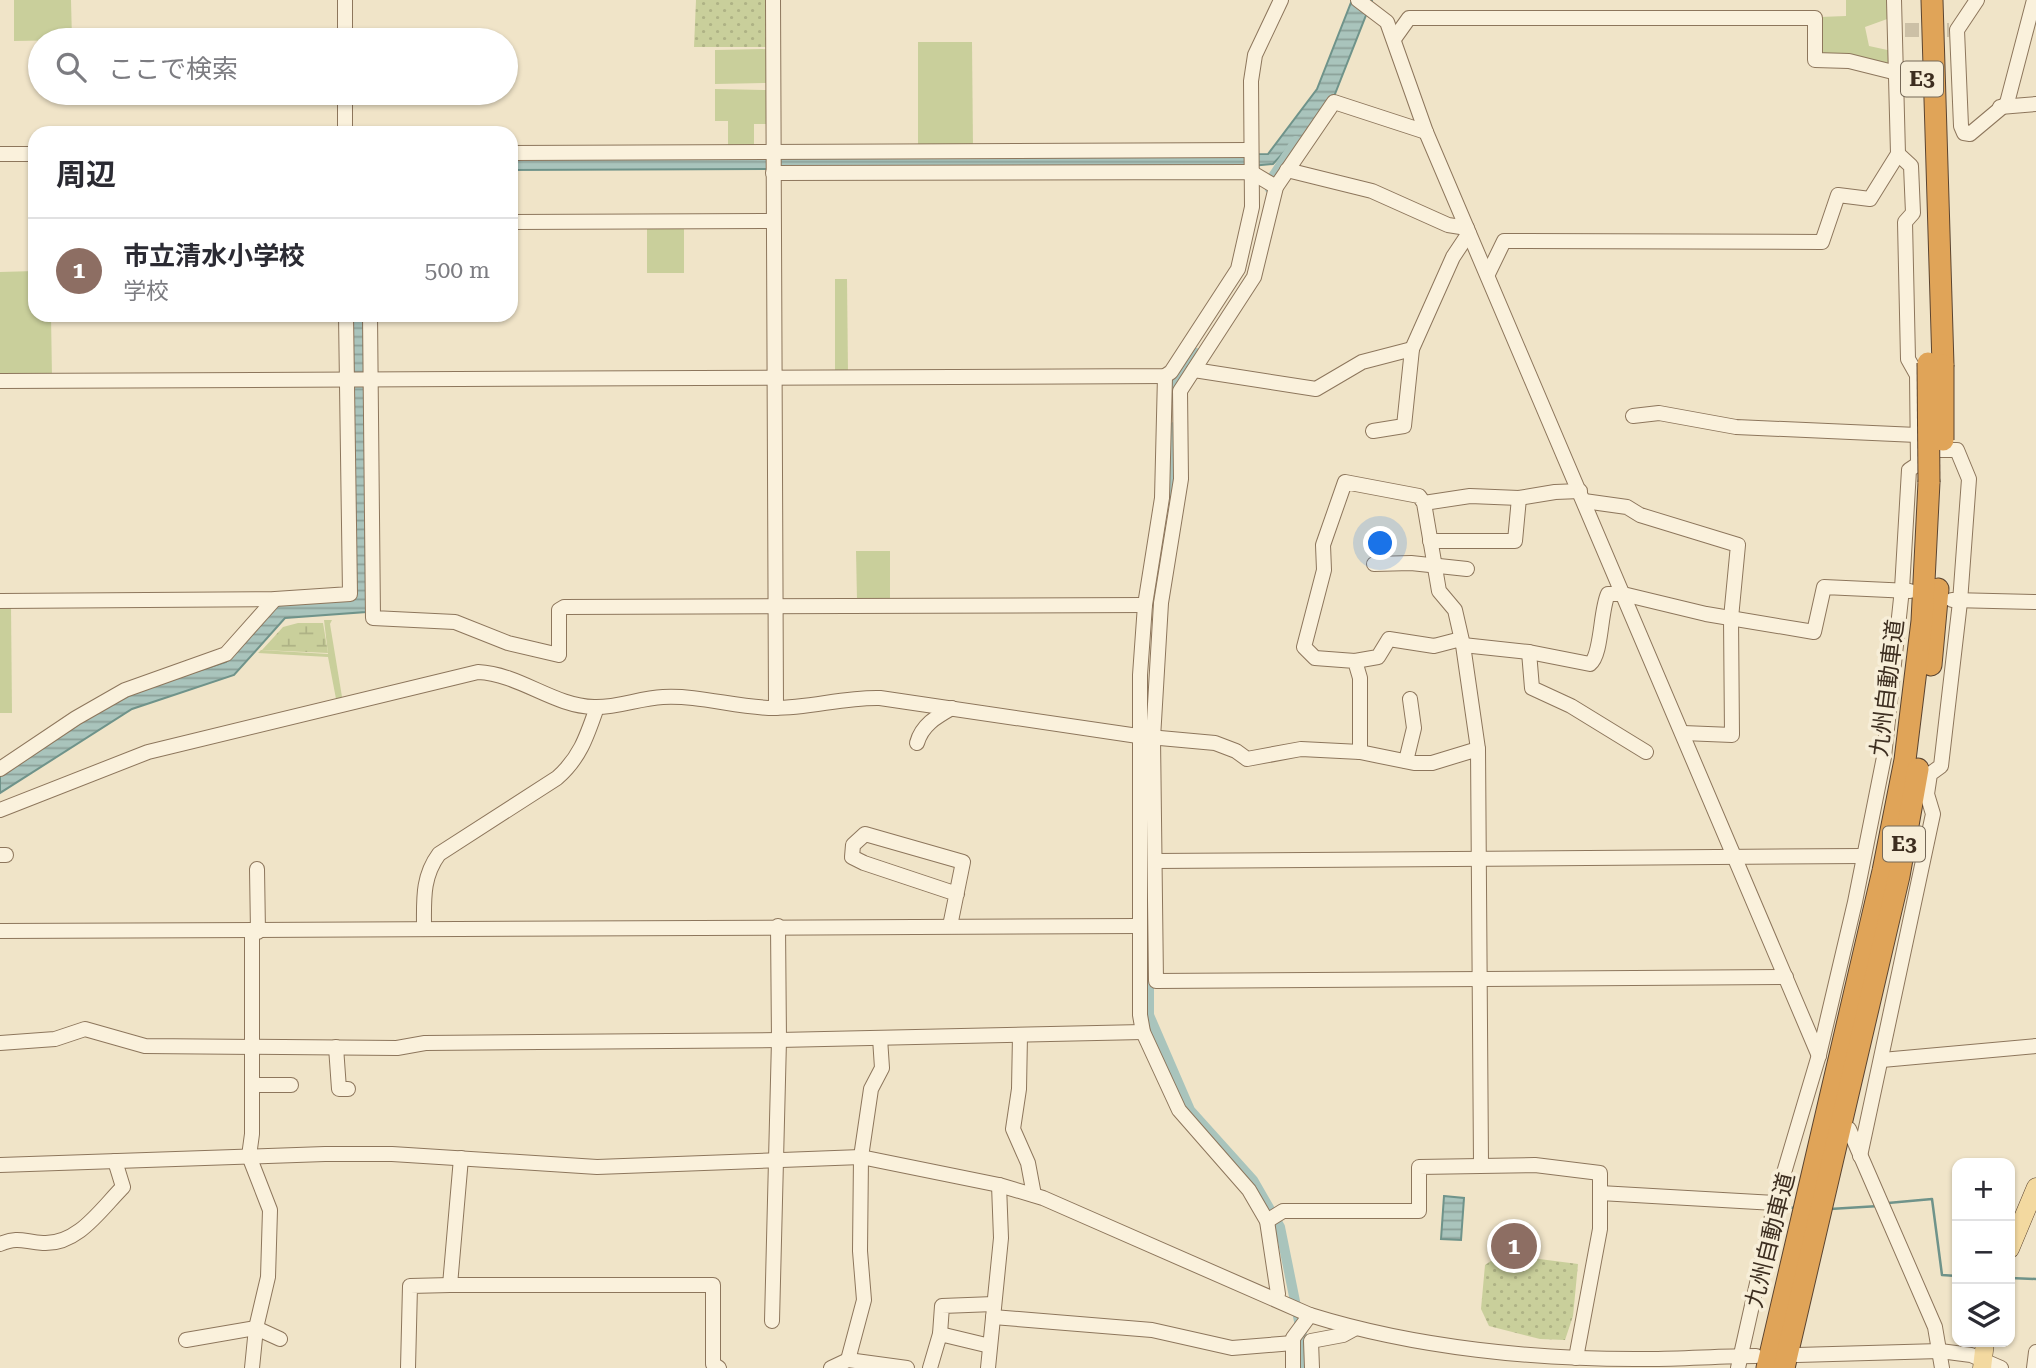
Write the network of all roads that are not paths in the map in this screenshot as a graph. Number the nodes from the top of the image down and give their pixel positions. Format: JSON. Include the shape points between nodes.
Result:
{"nodes":[{"id":1,"x":345,"y":0,"type":"edge"},
{"id":2,"x":773,"y":0,"type":"edge"},
{"id":3,"x":1281,"y":0,"type":"edge"},
{"id":4,"x":1358,"y":0,"type":"edge"},
{"id":5,"x":1894,"y":0,"type":"edge"},
{"id":6,"x":1919,"y":0,"type":"edge"},
{"id":7,"x":1932,"y":0,"type":"edge"},
{"id":8,"x":1977,"y":0,"type":"edge"},
{"id":9,"x":2034,"y":0,"type":"edge"},
{"id":10,"x":1375,"y":7,"type":"edge"},
{"id":11,"x":345,"y":28,"type":"edge"},
{"id":12,"x":1394,"y":39,"type":"junction"},
{"id":13,"x":1897,"y":73,"type":"junction"},
{"id":14,"x":2036,"y":104,"type":"edge"},
{"id":15,"x":345,"y":105,"type":"edge"},
{"id":16,"x":2000,"y":107,"type":"junction"},
{"id":17,"x":345,"y":126,"type":"edge"},
{"id":18,"x":1426,"y":132,"type":"junction"},
{"id":19,"x":1251,"y":150,"type":"junction"},
{"id":20,"x":773,"y":152,"type":"junction"},
{"id":21,"x":518,"y":153,"type":"edge"},
{"id":22,"x":28,"y":154,"type":"edge"},
{"id":23,"x":1898,"y":154,"type":"junction"},
{"id":24,"x":0,"y":155,"type":"edge"},
{"id":25,"x":1930,"y":157,"type":"junction"},
{"id":26,"x":1287,"y":170,"type":"junction"},
{"id":27,"x":773,"y":173,"type":"junction"},
{"id":28,"x":1264,"y":179,"type":"junction"},
{"id":29,"x":773,"y":221,"type":"junction"},
{"id":30,"x":518,"y":222,"type":"edge"},
{"id":31,"x":1468,"y":230,"type":"junction"},
{"id":32,"x":1488,"y":274,"type":"junction"},
{"id":33,"x":346,"y":322,"type":"edge"},
{"id":34,"x":370,"y":322,"type":"edge"},
{"id":35,"x":1412,"y":349,"type":"junction"},
{"id":36,"x":1194,"y":370,"type":"junction"},
{"id":37,"x":1165,"y":376,"type":"junction"},
{"id":38,"x":775,"y":378,"type":"junction"},
{"id":39,"x":346,"y":380,"type":"junction"},
{"id":40,"x":370,"y":380,"type":"junction"},
{"id":41,"x":0,"y":381,"type":"edge"},
{"id":42,"x":1633,"y":416,"type":"dead end"},
{"id":43,"x":1373,"y":431,"type":"dead end"},
{"id":44,"x":1917,"y":435,"type":"junction"},
{"id":45,"x":1919,"y":450,"type":"junction"},
{"id":46,"x":1582,"y":496,"type":"junction"},
{"id":47,"x":1519,"y":498,"type":"junction"},
{"id":48,"x":1424,"y":503,"type":"junction"},
{"id":49,"x":1430,"y":541,"type":"junction"},
{"id":50,"x":1374,"y":564,"type":"dead end"},
{"id":51,"x":1434,"y":566,"type":"junction"},
{"id":52,"x":1467,"y":569,"type":"dead end"},
{"id":53,"x":1906,"y":590,"type":"junction"},
{"id":54,"x":1623,"y":594,"type":"junction"},
{"id":55,"x":275,"y":600,"type":"junction"},
{"id":56,"x":0,"y":601,"type":"edge"},
{"id":57,"x":1956,"y":601,"type":"junction"},
{"id":58,"x":2036,"y":602,"type":"edge"},
{"id":59,"x":1145,"y":604,"type":"junction"},
{"id":60,"x":776,"y":605,"type":"junction"},
{"id":61,"x":1731,"y":618,"type":"junction"},
{"id":62,"x":1462,"y":642,"type":"junction"},
{"id":63,"x":1529,"y":652,"type":"junction"},
{"id":64,"x":1355,"y":661,"type":"junction"},
{"id":65,"x":1410,"y":699,"type":"dead end"},
{"id":66,"x":597,"y":707,"type":"junction"},
{"id":67,"x":776,"y":708,"type":"junction"},
{"id":68,"x":952,"y":708,"type":"junction"},
{"id":69,"x":1683,"y":733,"type":"junction"},
{"id":70,"x":1138,"y":736,"type":"junction"},
{"id":71,"x":1153,"y":738,"type":"junction"},
{"id":72,"x":917,"y":743,"type":"dead end"},
{"id":73,"x":1478,"y":749,"type":"junction"},
{"id":74,"x":1360,"y":752,"type":"junction"},
{"id":75,"x":1646,"y":752,"type":"dead end"},
{"id":76,"x":1406,"y":761,"type":"junction"},
{"id":77,"x":0,"y":769,"type":"edge"},
{"id":78,"x":0,"y":810,"type":"edge"},
{"id":79,"x":1734,"y":855,"type":"junction"},
{"id":80,"x":1863,"y":856,"type":"junction"},
{"id":81,"x":1479,"y":858,"type":"junction"},
{"id":82,"x":1155,"y":861,"type":"junction"},
{"id":83,"x":257,"y":869,"type":"dead end"},
{"id":84,"x":957,"y":894,"type":"junction"},
{"id":85,"x":778,"y":926,"type":"junction"},
{"id":86,"x":950,"y":926,"type":"junction"},
{"id":87,"x":1138,"y":926,"type":"junction"},
{"id":88,"x":424,"y":927,"type":"junction"},
{"id":89,"x":0,"y":931,"type":"edge"},
{"id":90,"x":255,"y":932,"type":"junction"},
{"id":91,"x":1786,"y":977,"type":"junction"},
{"id":92,"x":1479,"y":978,"type":"junction"},
{"id":93,"x":1143,"y":1032,"type":"junction"},
{"id":94,"x":1020,"y":1035,"type":"junction"},
{"id":95,"x":880,"y":1038,"type":"junction"},
{"id":96,"x":779,"y":1040,"type":"junction"},
{"id":97,"x":0,"y":1042,"type":"edge"},
{"id":98,"x":252,"y":1046,"type":"junction"},
{"id":99,"x":2036,"y":1046,"type":"edge"},
{"id":100,"x":336,"y":1047,"type":"junction"},
{"id":101,"x":1882,"y":1060,"type":"junction"},
{"id":102,"x":1821,"y":1061,"type":"junction"},
{"id":103,"x":252,"y":1085,"type":"junction"},
{"id":104,"x":291,"y":1085,"type":"dead end"},
{"id":105,"x":348,"y":1089,"type":"dead end"},
{"id":106,"x":1849,"y":1129,"type":"dead end"},
{"id":107,"x":249,"y":1156,"type":"junction"},
{"id":108,"x":1860,"y":1156,"type":"junction"},
{"id":109,"x":861,"y":1157,"type":"junction"},
{"id":110,"x":461,"y":1158,"type":"junction"},
{"id":111,"x":774,"y":1158,"type":"junction"},
{"id":112,"x":115,"y":1161,"type":"junction"},
{"id":113,"x":1481,"y":1164,"type":"junction"},
{"id":114,"x":0,"y":1165,"type":"edge"},
{"id":115,"x":999,"y":1185,"type":"junction"},
{"id":116,"x":2036,"y":1187,"type":"edge"},
{"id":117,"x":1600,"y":1193,"type":"junction"},
{"id":118,"x":1034,"y":1195,"type":"junction"},
{"id":119,"x":1775,"y":1203,"type":"junction"},
{"id":120,"x":1272,"y":1218,"type":"junction"},
{"id":121,"x":2015,"y":1237,"type":"edge"},
{"id":122,"x":0,"y":1244,"type":"edge"},
{"id":123,"x":1802,"y":1252,"type":"junction"},
{"id":124,"x":450,"y":1285,"type":"junction"},
{"id":125,"x":1278,"y":1294,"type":"dead end"},
{"id":126,"x":994,"y":1311,"type":"junction"},
{"id":127,"x":772,"y":1321,"type":"dead end"},
{"id":128,"x":256,"y":1328,"type":"junction"},
{"id":129,"x":1301,"y":1328,"type":"junction"},
{"id":130,"x":1354,"y":1329,"type":"junction"},
{"id":131,"x":940,"y":1334,"type":"junction"},
{"id":132,"x":280,"y":1339,"type":"dead end"},
{"id":133,"x":186,"y":1340,"type":"dead end"},
{"id":134,"x":990,"y":1346,"type":"junction"},
{"id":135,"x":1940,"y":1352,"type":"junction"},
{"id":136,"x":2036,"y":1352,"type":"edge"},
{"id":137,"x":1983,"y":1356,"type":"edge"},
{"id":138,"x":1576,"y":1358,"type":"junction"},
{"id":139,"x":848,"y":1360,"type":"junction"},
{"id":140,"x":1750,"y":1362,"type":"edge"},
{"id":141,"x":1791,"y":1362,"type":"edge"},
{"id":142,"x":1816,"y":1362,"type":"edge"},
{"id":143,"x":252,"y":1368,"type":"edge"},
{"id":144,"x":408,"y":1368,"type":"edge"},
{"id":145,"x":719,"y":1368,"type":"edge"},
{"id":146,"x":831,"y":1368,"type":"edge"},
{"id":147,"x":907,"y":1368,"type":"edge"},
{"id":148,"x":930,"y":1368,"type":"edge"},
{"id":149,"x":988,"y":1368,"type":"edge"},
{"id":150,"x":1293,"y":1368,"type":"edge"},
{"id":151,"x":1312,"y":1368,"type":"edge"},
{"id":152,"x":1942,"y":1368,"type":"edge"},
{"id":153,"x":2001,"y":1368,"type":"edge"},
{"id":154,"x":2034,"y":1368,"type":"edge"}],
"edges":[{"from":1,"to":11,"type":"street"},
{"from":2,"to":20,"type":"street"},
{"from":3,"to":19,"type":"street","via":[[1255,55]]},
{"from":4,"to":10,"type":"street"},
{"from":5,"to":13,"type":"street","via":[[1900,30]]},
{"from":6,"to":25,"type":"highway","name":"九州自動車道","number":"E3"},
{"from":7,"to":25,"type":"highway","name":"九州自動車道","number":"E3"},
{"from":8,"to":16,"type":"street","via":[[1953,30],[1964,133],[1970,134]]},
{"from":9,"to":16,"type":"street","via":[[2007,103]]},
{"from":10,"to":12,"type":"street"},
{"from":12,"to":13,"type":"street","via":[[1409,18],[1815,18],[1815,60],[1849,61]]},
{"from":12,"to":18,"type":"street"},
{"from":13,"to":23,"type":"street"},
{"from":14,"to":16,"type":"street"},
{"from":15,"to":17,"type":"street"},
{"from":18,"to":26,"type":"street","via":[[1334,102]]},
{"from":18,"to":31,"type":"street"},
{"from":19,"to":20,"type":"street"},
{"from":19,"to":28,"type":"street"},
{"from":20,"to":21,"type":"street"},
{"from":20,"to":27,"type":"street"},
{"from":22,"to":24,"type":"street"},
{"from":23,"to":32,"type":"street","via":[[1870,199],[1838,195],[1822,242],[1504,241]]},
{"from":23,"to":44,"type":"street","via":[[1911,166],[1913,213],[1905,222],[1908,359],[1917,376]]},
{"from":25,"to":123,"type":"highway","name":"九州自動車道","number":"E3","bridge":true,"via":[[1937,623],[1899,876]]},
{"from":26,"to":28,"type":"street"},
{"from":26,"to":31,"type":"street","via":[[1372,191]]},
{"from":27,"to":28,"type":"street"},
{"from":27,"to":29,"type":"street"},
{"from":28,"to":36,"type":"street","via":[[1254,276]]},
{"from":28,"to":37,"type":"street","via":[[1252,207],[1238,269]]},
{"from":29,"to":30,"type":"street"},
{"from":29,"to":38,"type":"street"},
{"from":31,"to":32,"type":"street"},
{"from":31,"to":35,"type":"street"},
{"from":32,"to":46,"type":"street"},
{"from":33,"to":39,"type":"street"},
{"from":34,"to":40,"type":"street"},
{"from":35,"to":36,"type":"street","via":[[1362,362],[1316,390]]},
{"from":35,"to":43,"type":"street","via":[[1404,426]]},
{"from":36,"to":71,"type":"street","via":[[1180,391],[1181,479],[1161,603]]},
{"from":37,"to":38,"type":"street"},
{"from":37,"to":59,"type":"street","via":[[1162,498]]},
{"from":38,"to":40,"type":"street"},
{"from":38,"to":60,"type":"street"},
{"from":39,"to":40,"type":"street"},
{"from":39,"to":41,"type":"street"},
{"from":39,"to":55,"type":"street","via":[[350,594]]},
{"from":40,"to":60,"type":"street","via":[[373,618],[455,622],[495,639],[559,655],[559,610],[565,607]]},
{"from":42,"to":44,"type":"street","via":[[1659,413],[1736,427]]},
{"from":44,"to":45,"type":"street"},
{"from":45,"to":53,"type":"street","via":[[1918,464],[1909,470]]},
{"from":45,"to":57,"type":"street","via":[[1957,450],[1969,479]]},
{"from":46,"to":47,"type":"street","via":[[1555,492]]},
{"from":46,"to":54,"type":"street"},
{"from":46,"to":61,"type":"street","via":[[1738,545]]},
{"from":47,"to":48,"type":"street","via":[[1470,496]]},
{"from":47,"to":49,"type":"street","via":[[1515,541]]},
{"from":48,"to":49,"type":"street"},
{"from":48,"to":64,"type":"street","via":[[1411,494],[1363,484],[1345,482],[1341,487],[1323,545],[1324,570],[1304,647],[1315,658]]},
{"from":49,"to":51,"type":"street"},
{"from":50,"to":51,"type":"street"},
{"from":51,"to":52,"type":"street"},
{"from":51,"to":62,"type":"street","via":[[1439,591],[1455,610]]},
{"from":53,"to":61,"type":"street","via":[[1824,587],[1814,632]]},
{"from":53,"to":80,"type":"street","via":[[1884,757]]},
{"from":54,"to":61,"type":"street"},
{"from":54,"to":63,"type":"street","via":[[1608,594],[1593,663]]},
{"from":54,"to":69,"type":"street"},
{"from":55,"to":56,"type":"street"},
{"from":55,"to":77,"type":"street","via":[[226,654],[125,690]]},
{"from":57,"to":58,"type":"street"},
{"from":57,"to":101,"type":"street","via":[[1941,766],[1930,774],[1927,794],[1933,814],[1909,904]]},
{"from":59,"to":60,"type":"street"},
{"from":59,"to":70,"type":"street"},
{"from":60,"to":67,"type":"street"},
{"from":61,"to":69,"type":"street","via":[[1732,735]]},
{"from":62,"to":63,"type":"street"},
{"from":62,"to":64,"type":"street","via":[[1434,646],[1389,639],[1378,657]]},
{"from":62,"to":73,"type":"street"},
{"from":63,"to":75,"type":"street","via":[[1532,688]]},
{"from":64,"to":74,"type":"street","via":[[1360,678]]},
{"from":65,"to":76,"type":"street","via":[[1414,728]]},
{"from":66,"to":67,"type":"street","via":[[673,697]]},
{"from":66,"to":78,"type":"street","via":[[579,706],[500,673],[478,672],[148,752]]},
{"from":66,"to":88,"type":"street","via":[[581,752],[571,766],[439,855],[424,882]]},
{"from":67,"to":68,"type":"street","via":[[870,697]]},
{"from":68,"to":70,"type":"street"},
{"from":68,"to":72,"type":"street","via":[[927,725]]},
{"from":69,"to":79,"type":"street"},
{"from":70,"to":71,"type":"street"},
{"from":70,"to":87,"type":"street"},
{"from":71,"to":74,"type":"street","via":[[1215,743],[1247,759],[1301,749]]},
{"from":71,"to":82,"type":"street"},
{"from":73,"to":76,"type":"street","via":[[1432,764]]},
{"from":73,"to":81,"type":"street"},
{"from":74,"to":76,"type":"street"},
{"from":79,"to":80,"type":"street"},
{"from":79,"to":81,"type":"street"},
{"from":79,"to":91,"type":"street"},
{"from":80,"to":102,"type":"street","via":[[1858,902]]},
{"from":81,"to":82,"type":"street"},
{"from":81,"to":92,"type":"street"},
{"from":82,"to":92,"type":"street","via":[[1156,981]]},
{"from":83,"to":90,"type":"street"},
{"from":84,"to":84,"type":"street","via":[[963,862],[866,834],[853,845],[852,857],[864,863]]},
{"from":84,"to":86,"type":"street"},
{"from":85,"to":86,"type":"street"},
{"from":85,"to":88,"type":"street"},
{"from":85,"to":96,"type":"street"},
{"from":86,"to":87,"type":"street"},
{"from":87,"to":93,"type":"street"},
{"from":88,"to":90,"type":"street"},
{"from":89,"to":90,"type":"street"},
{"from":90,"to":98,"type":"street"},
{"from":91,"to":92,"type":"street"},
{"from":91,"to":102,"type":"street"},
{"from":92,"to":113,"type":"street"},
{"from":93,"to":94,"type":"street"},
{"from":93,"to":120,"type":"street","via":[[1179,1110]]},
{"from":94,"to":95,"type":"street"},
{"from":94,"to":118,"type":"street","via":[[1013,1129],[1028,1163]]},
{"from":95,"to":96,"type":"street"},
{"from":95,"to":109,"type":"street","via":[[882,1068],[871,1089]]},
{"from":96,"to":100,"type":"street"},
{"from":96,"to":111,"type":"street"},
{"from":97,"to":98,"type":"street","via":[[55,1039],[85,1029],[145,1046]]},
{"from":98,"to":100,"type":"street"},
{"from":98,"to":103,"type":"street"},
{"from":99,"to":101,"type":"street"},
{"from":100,"to":105,"type":"street","via":[[339,1089]]},
{"from":101,"to":108,"type":"street"},
{"from":102,"to":119,"type":"street"},
{"from":103,"to":104,"type":"street"},
{"from":103,"to":107,"type":"street"},
{"from":106,"to":108,"type":"street"},
{"from":107,"to":110,"type":"street"},
{"from":107,"to":112,"type":"street"},
{"from":107,"to":128,"type":"street","via":[[270,1210],[268,1278]]},
{"from":108,"to":135,"type":"street","via":[[1934,1327]]},
{"from":109,"to":111,"type":"street"},
{"from":109,"to":115,"type":"street"},
{"from":109,"to":139,"type":"street","via":[[864,1300]]},
{"from":110,"to":111,"type":"street","via":[[597,1167]]},
{"from":110,"to":124,"type":"street"},
{"from":111,"to":127,"type":"street"},
{"from":112,"to":114,"type":"street"},
{"from":112,"to":122,"type":"street","via":[[123,1187],[73,1237],[46,1243],[15,1238]]},
{"from":113,"to":117,"type":"street","via":[[1600,1173]]},
{"from":113,"to":120,"type":"street","via":[[1419,1167],[1419,1211]]},
{"from":115,"to":118,"type":"street"},
{"from":115,"to":126,"type":"street","via":[[1001,1238]]},
{"from":116,"to":121,"type":"main road"},
{"from":117,"to":119,"type":"street"},
{"from":117,"to":138,"type":"street","via":[[1600,1229]]},
{"from":118,"to":129,"type":"street"},
{"from":119,"to":140,"type":"street"},
{"from":120,"to":125,"type":"street"},
{"from":123,"to":140,"type":"highway","name":"九州自動車道","number":"E3"},
{"from":123,"to":141,"type":"highway","name":"九州自動車道","number":"E3"},
{"from":124,"to":144,"type":"street","via":[[410,1286]]},
{"from":124,"to":145,"type":"street","via":[[713,1285],[713,1364]]},
{"from":126,"to":129,"type":"street","via":[[1152,1330],[1232,1348]]},
{"from":126,"to":131,"type":"street","via":[[942,1306]]},
{"from":126,"to":134,"type":"street"},
{"from":128,"to":132,"type":"street"},
{"from":128,"to":133,"type":"street"},
{"from":128,"to":143,"type":"street"},
{"from":129,"to":130,"type":"street"},
{"from":129,"to":150,"type":"street"},
{"from":130,"to":138,"type":"street"},
{"from":130,"to":151,"type":"street","via":[[1311,1341]]},
{"from":131,"to":134,"type":"street"},
{"from":131,"to":148,"type":"street"},
{"from":134,"to":149,"type":"street"},
{"from":135,"to":137,"type":"street"},
{"from":135,"to":142,"type":"street"},
{"from":135,"to":152,"type":"street"},
{"from":136,"to":154,"type":"street"},
{"from":137,"to":153,"type":"street"},
{"from":138,"to":140,"type":"street"},
{"from":139,"to":146,"type":"street"},
{"from":139,"to":147,"type":"street"},
{"from":141,"to":142,"type":"street"}]}
